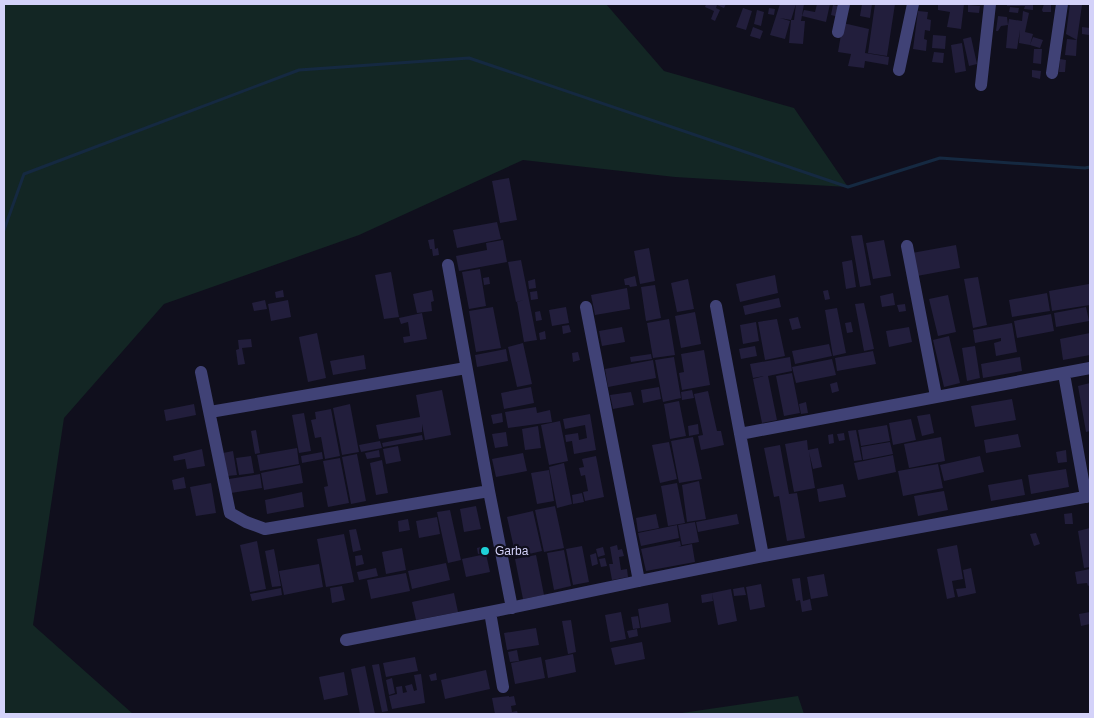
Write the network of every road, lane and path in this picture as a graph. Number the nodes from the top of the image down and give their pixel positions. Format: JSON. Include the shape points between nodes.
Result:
{"nodes":[{"id":1,"x":844,"y":4,"type":"edge"},
{"id":2,"x":913,"y":4,"type":"edge"},
{"id":3,"x":990,"y":4,"type":"edge"},
{"id":4,"x":1062,"y":4,"type":"edge"},
{"id":5,"x":838,"y":32,"type":"dead end"},
{"id":6,"x":899,"y":70,"type":"dead end"},
{"id":7,"x":1052,"y":73,"type":"dead end"},
{"id":8,"x":980,"y":85,"type":"dead end"},
{"id":9,"x":907,"y":246,"type":"dead end"},
{"id":10,"x":448,"y":265,"type":"dead end"},
{"id":11,"x":716,"y":306,"type":"dead end"},
{"id":12,"x":586,"y":307,"type":"dead end"},
{"id":13,"x":466,"y":368,"type":"junction"},
{"id":14,"x":1090,"y":368,"type":"edge"},
{"id":15,"x":202,"y":372,"type":"dead end"},
{"id":16,"x":1064,"y":374,"type":"junction"},
{"id":17,"x":936,"y":396,"type":"junction"},
{"id":18,"x":210,"y":412,"type":"junction"},
{"id":19,"x":740,"y":434,"type":"junction"},
{"id":20,"x":489,"y":491,"type":"junction"},
{"id":21,"x":1088,"y":496,"type":"edge"},
{"id":22,"x":764,"y":556,"type":"junction"},
{"id":23,"x":639,"y":581,"type":"junction"},
{"id":24,"x":512,"y":608,"type":"junction"},
{"id":25,"x":490,"y":612,"type":"junction"},
{"id":26,"x":346,"y":640,"type":"dead end"},
{"id":27,"x":503,"y":687,"type":"dead end"}],
"edges":[{"from":1,"to":5,"type":"street"},
{"from":2,"to":6,"type":"street"},
{"from":3,"to":8,"type":"street"},
{"from":4,"to":7,"type":"street"},
{"from":9,"to":17,"type":"street"},
{"from":10,"to":13,"type":"street"},
{"from":11,"to":19,"type":"street"},
{"from":12,"to":23,"type":"street"},
{"from":13,"to":18,"type":"street"},
{"from":13,"to":20,"type":"street"},
{"from":14,"to":16,"type":"street"},
{"from":15,"to":18,"type":"street"},
{"from":16,"to":17,"type":"street"},
{"from":16,"to":21,"type":"street"},
{"from":17,"to":19,"type":"street"},
{"from":18,"to":20,"type":"street","via":[[230,513],[265,529]]},
{"from":19,"to":22,"type":"street"},
{"from":20,"to":24,"type":"street"},
{"from":21,"to":22,"type":"street"},
{"from":22,"to":23,"type":"street"},
{"from":23,"to":24,"type":"street"},
{"from":24,"to":25,"type":"street"},
{"from":25,"to":26,"type":"street"},
{"from":25,"to":27,"type":"street"}]}
